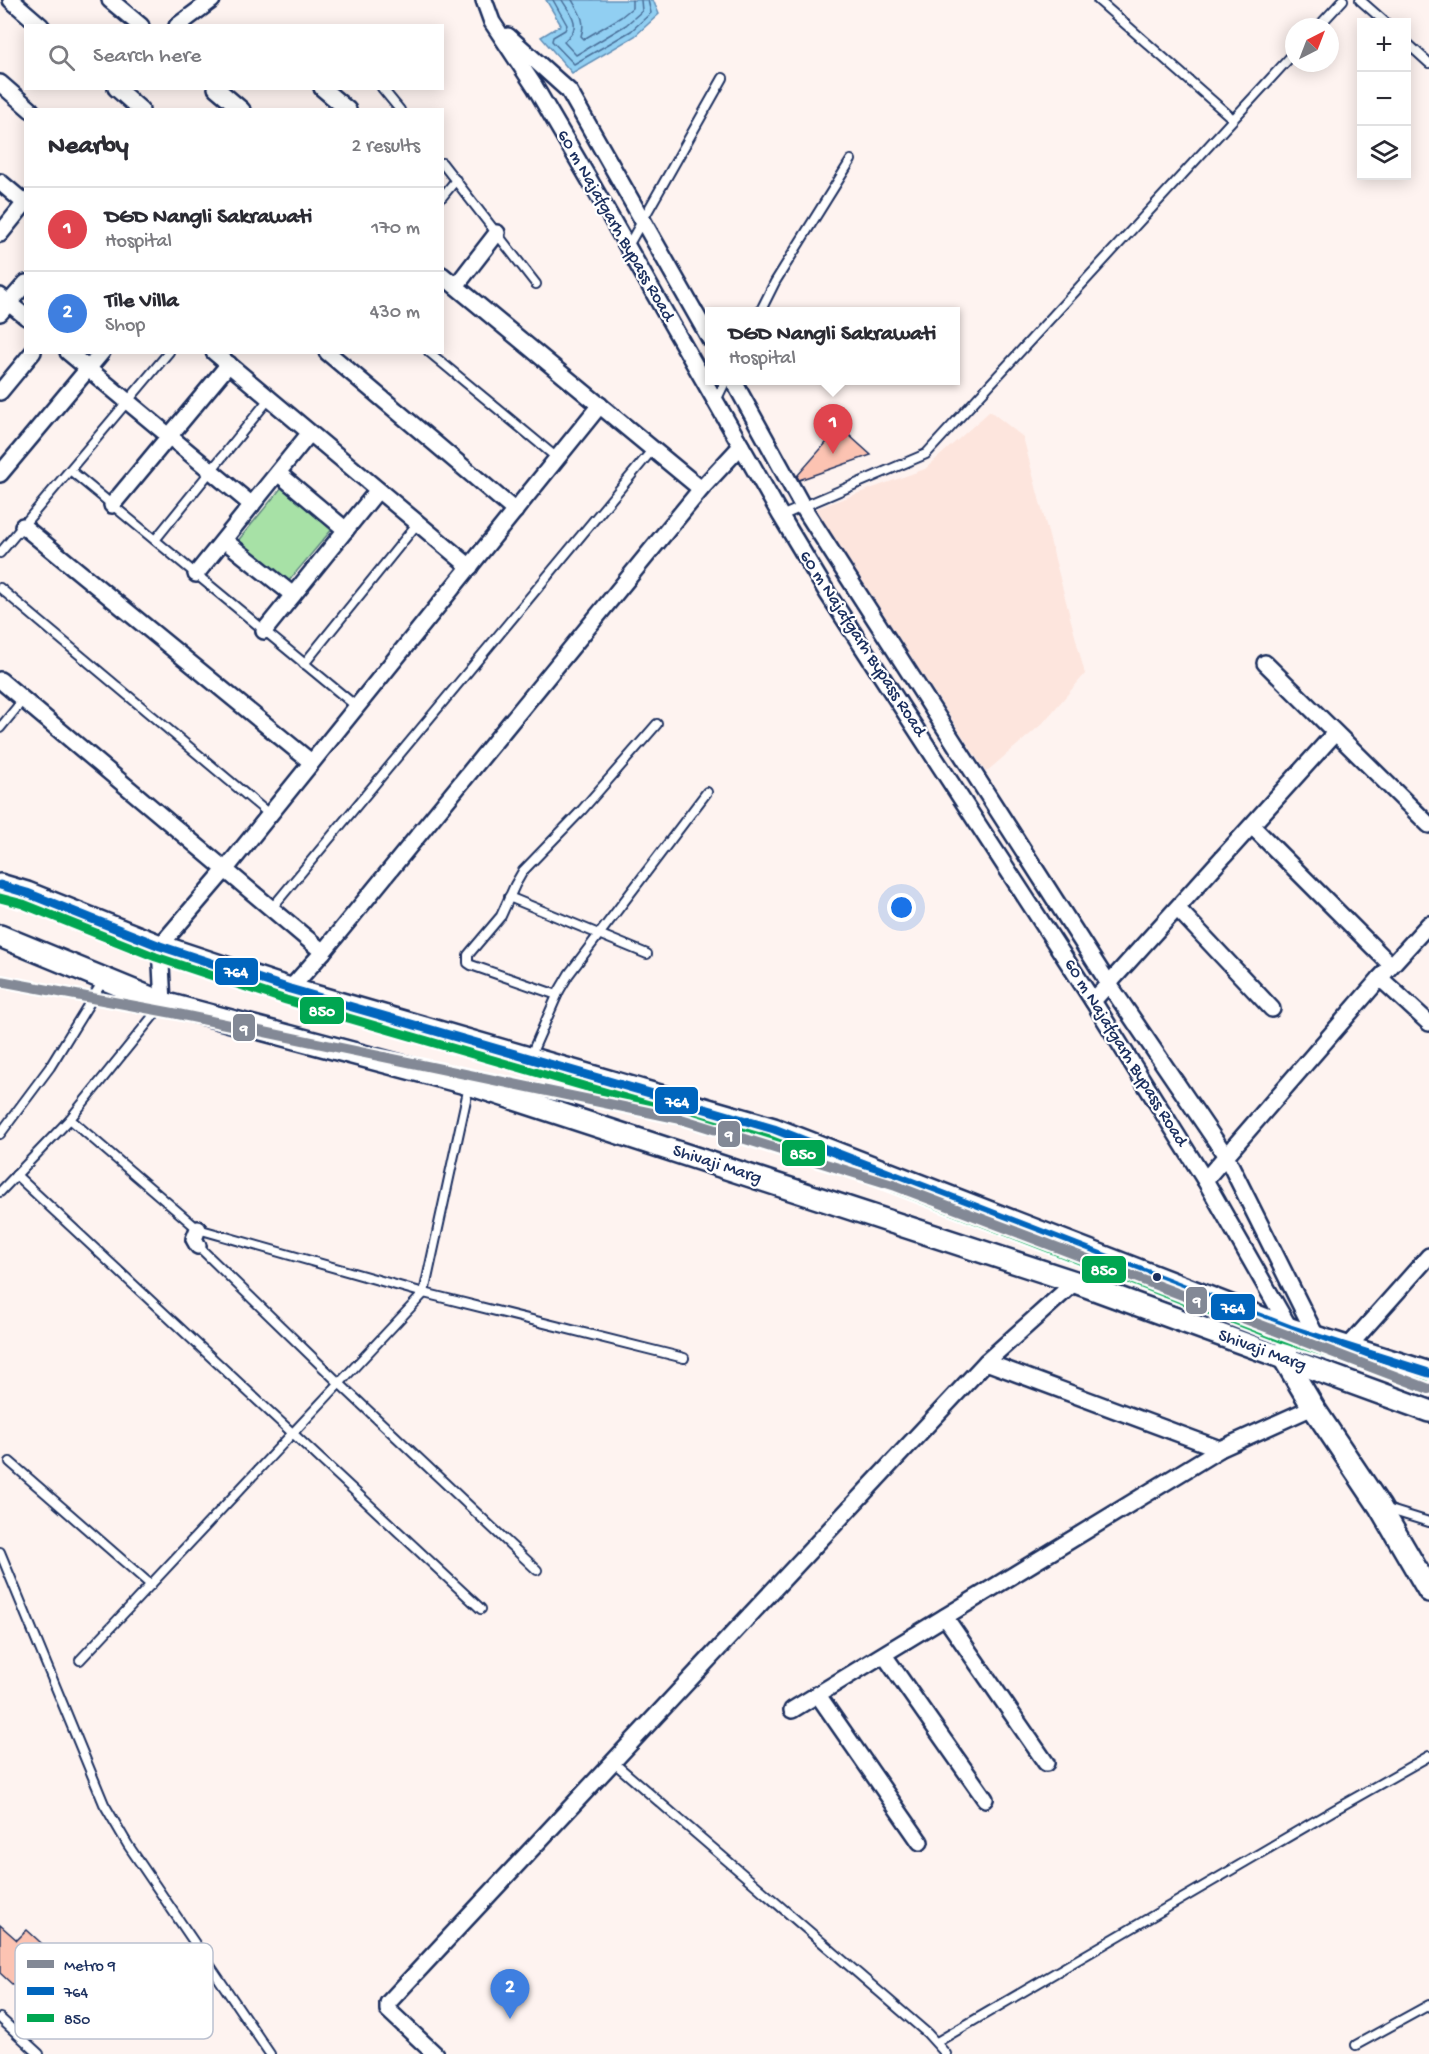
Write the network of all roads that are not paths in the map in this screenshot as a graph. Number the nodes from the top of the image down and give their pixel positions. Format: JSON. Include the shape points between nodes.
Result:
{"nodes":[{"id":1,"x":11,"y":0,"type":"edge"},
{"id":2,"x":110,"y":0,"type":"edge"},
{"id":3,"x":212,"y":0,"type":"edge"},
{"id":4,"x":484,"y":0,"type":"edge"},
{"id":5,"x":1098,"y":0,"type":"edge"},
{"id":6,"x":1343,"y":0,"type":"edge"},
{"id":7,"x":1360,"y":0,"type":"edge"},
{"id":8,"x":1326,"y":18,"type":"edge"},
{"id":9,"x":1380,"y":18,"type":"edge"},
{"id":10,"x":492,"y":22,"type":"junction"},
{"id":11,"x":39,"y":24,"type":"edge"},
{"id":12,"x":139,"y":24,"type":"edge"},
{"id":13,"x":180,"y":24,"type":"edge"},
{"id":14,"x":1411,"y":46,"type":"edge"},
{"id":15,"x":1285,"y":63,"type":"edge"},
{"id":16,"x":1429,"y":63,"type":"edge"},
{"id":17,"x":723,"y":78,"type":"dead end"},
{"id":18,"x":0,"y":83,"type":"edge"},
{"id":19,"x":118,"y":90,"type":"edge"},
{"id":20,"x":218,"y":90,"type":"edge"},
{"id":21,"x":324,"y":90,"type":"edge"},
{"id":22,"x":384,"y":90,"type":"edge"},
{"id":23,"x":29,"y":108,"type":"edge"},
{"id":24,"x":139,"y":108,"type":"edge"},
{"id":25,"x":238,"y":108,"type":"edge"},
{"id":26,"x":346,"y":108,"type":"edge"},
{"id":27,"x":398,"y":108,"type":"edge"},
{"id":28,"x":1233,"y":119,"type":"junction"},
{"id":29,"x":851,"y":160,"type":"dead end"},
{"id":30,"x":444,"y":165,"type":"edge"},
{"id":31,"x":456,"y":180,"type":"junction"},
{"id":32,"x":0,"y":182,"type":"edge"},
{"id":33,"x":444,"y":195,"type":"edge"},
{"id":34,"x":24,"y":203,"type":"edge"},
{"id":35,"x":24,"y":205,"type":"edge"},
{"id":36,"x":643,"y":219,"type":"junction"},
{"id":37,"x":497,"y":233,"type":"junction"},
{"id":38,"x":0,"y":234,"type":"edge"},
{"id":39,"x":628,"y":246,"type":"junction"},
{"id":40,"x":444,"y":277,"type":"edge"},
{"id":41,"x":536,"y":284,"type":"dead end"},
{"id":42,"x":24,"y":286,"type":"edge"},
{"id":43,"x":456,"y":286,"type":"junction"},
{"id":44,"x":3,"y":304,"type":"edge"},
{"id":45,"x":762,"y":307,"type":"edge"},
{"id":46,"x":24,"y":316,"type":"edge"},
{"id":47,"x":705,"y":330,"type":"edge"},
{"id":48,"x":31,"y":354,"type":"edge"},
{"id":49,"x":70,"y":354,"type":"edge"},
{"id":50,"x":100,"y":354,"type":"edge"},
{"id":51,"x":167,"y":354,"type":"edge"},
{"id":52,"x":216,"y":354,"type":"edge"},
{"id":53,"x":329,"y":354,"type":"edge"},
{"id":54,"x":431,"y":354,"type":"edge"},
{"id":55,"x":229,"y":364,"type":"junction"},
{"id":56,"x":88,"y":369,"type":"junction"},
{"id":57,"x":705,"y":382,"type":"edge"},
{"id":58,"x":707,"y":385,"type":"edge"},
{"id":59,"x":724,"y":385,"type":"edge"},
{"id":60,"x":735,"y":385,"type":"edge"},
{"id":61,"x":0,"y":392,"type":"edge"},
{"id":62,"x":269,"y":399,"type":"junction"},
{"id":63,"x":716,"y":401,"type":"junction"},
{"id":64,"x":128,"y":402,"type":"junction"},
{"id":65,"x":600,"y":405,"type":"junction"},
{"id":66,"x":309,"y":434,"type":"junction"},
{"id":67,"x":169,"y":436,"type":"junction"},
{"id":68,"x":741,"y":446,"type":"junction"},
{"id":69,"x":653,"y":449,"type":"junction"},
{"id":70,"x":557,"y":458,"type":"junction"},
{"id":71,"x":70,"y":470,"type":"junction"},
{"id":72,"x":211,"y":470,"type":"junction"},
{"id":73,"x":278,"y":473,"type":"junction"},
{"id":74,"x":0,"y":474,"type":"edge"},
{"id":75,"x":701,"y":489,"type":"junction"},
{"id":76,"x":378,"y":490,"type":"junction"},
{"id":77,"x":112,"y":505,"type":"junction"},
{"id":78,"x":252,"y":505,"type":"junction"},
{"id":79,"x":803,"y":507,"type":"junction"},
{"id":80,"x":515,"y":511,"type":"junction"},
{"id":81,"x":781,"y":516,"type":"junction"},
{"id":82,"x":417,"y":524,"type":"junction"},
{"id":83,"x":23,"y":526,"type":"junction"},
{"id":84,"x":346,"y":530,"type":"junction"},
{"id":85,"x":155,"y":540,"type":"junction"},
{"id":86,"x":224,"y":540,"type":"junction"},
{"id":87,"x":0,"y":553,"type":"edge"},
{"id":88,"x":470,"y":567,"type":"junction"},
{"id":89,"x":196,"y":574,"type":"junction"},
{"id":90,"x":0,"y":588,"type":"edge"},
{"id":91,"x":293,"y":595,"type":"junction"},
{"id":92,"x":264,"y":631,"type":"junction"},
{"id":93,"x":1265,"y":663,"type":"dead end"},
{"id":94,"x":304,"y":664,"type":"junction"},
{"id":95,"x":0,"y":680,"type":"edge"},
{"id":96,"x":23,"y":700,"type":"junction"},
{"id":97,"x":357,"y":707,"type":"junction"},
{"id":98,"x":657,"y":724,"type":"dead end"},
{"id":99,"x":0,"y":729,"type":"edge"},
{"id":100,"x":1335,"y":733,"type":"junction"},
{"id":101,"x":311,"y":762,"type":"junction"},
{"id":102,"x":707,"y":792,"type":"dead end"},
{"id":103,"x":269,"y":814,"type":"junction"},
{"id":104,"x":1429,"y":825,"type":"edge"},
{"id":105,"x":1253,"y":826,"type":"junction"},
{"id":106,"x":225,"y":870,"type":"junction"},
{"id":107,"x":0,"y":885,"type":"edge"},
{"id":108,"x":509,"y":897,"type":"junction"},
{"id":109,"x":272,"y":909,"type":"junction"},
{"id":110,"x":1178,"y":909,"type":"junction"},
{"id":111,"x":1429,"y":924,"type":"edge"},
{"id":112,"x":597,"y":935,"type":"junction"},
{"id":113,"x":0,"y":936,"type":"edge"},
{"id":114,"x":160,"y":946,"type":"junction"},
{"id":115,"x":323,"y":952,"type":"junction"},
{"id":116,"x":647,"y":954,"type":"dead end"},
{"id":117,"x":1391,"y":965,"type":"junction"},
{"id":118,"x":1380,"y":978,"type":"junction"},
{"id":119,"x":105,"y":979,"type":"junction"},
{"id":120,"x":1109,"y":984,"type":"junction"},
{"id":121,"x":290,"y":989,"type":"junction"},
{"id":122,"x":557,"y":995,"type":"junction"},
{"id":123,"x":1093,"y":1001,"type":"junction"},
{"id":124,"x":163,"y":1003,"type":"junction"},
{"id":125,"x":1272,"y":1009,"type":"dead end"},
{"id":126,"x":1429,"y":1023,"type":"edge"},
{"id":127,"x":530,"y":1058,"type":"junction"},
{"id":128,"x":470,"y":1084,"type":"junction"},
{"id":129,"x":70,"y":1119,"type":"junction"},
{"id":130,"x":0,"y":1134,"type":"edge"},
{"id":131,"x":1226,"y":1156,"type":"junction"},
{"id":132,"x":16,"y":1175,"type":"junction"},
{"id":133,"x":1205,"y":1180,"type":"junction"},
{"id":134,"x":0,"y":1192,"type":"edge"},
{"id":135,"x":198,"y":1229,"type":"junction"},
{"id":136,"x":198,"y":1246,"type":"joint"},
{"id":137,"x":1429,"y":1256,"type":"edge"},
{"id":138,"x":1075,"y":1282,"type":"junction"},
{"id":139,"x":424,"y":1293,"type":"junction"},
{"id":140,"x":1290,"y":1329,"type":"junction"},
{"id":141,"x":1317,"y":1338,"type":"junction"},
{"id":142,"x":1347,"y":1348,"type":"junction"},
{"id":143,"x":684,"y":1358,"type":"dead end"},
{"id":144,"x":1285,"y":1360,"type":"junction"},
{"id":145,"x":986,"y":1362,"type":"junction"},
{"id":146,"x":1315,"y":1371,"type":"junction"},
{"id":147,"x":1429,"y":1373,"type":"edge"},
{"id":148,"x":339,"y":1383,"type":"junction"},
{"id":149,"x":1313,"y":1407,"type":"junction"},
{"id":150,"x":1429,"y":1411,"type":"edge"},
{"id":151,"x":292,"y":1434,"type":"junction"},
{"id":152,"x":1220,"y":1449,"type":"junction"},
{"id":153,"x":10,"y":1462,"type":"dead end"},
{"id":154,"x":1380,"y":1507,"type":"junction"},
{"id":155,"x":1429,"y":1522,"type":"edge"},
{"id":156,"x":0,"y":1552,"type":"edge"},
{"id":157,"x":537,"y":1570,"type":"dead end"},
{"id":158,"x":151,"y":1585,"type":"junction"},
{"id":159,"x":1429,"y":1591,"type":"edge"},
{"id":160,"x":481,"y":1609,"type":"dead end"},
{"id":161,"x":945,"y":1617,"type":"junction"},
{"id":162,"x":884,"y":1654,"type":"junction"},
{"id":163,"x":80,"y":1660,"type":"dead end"},
{"id":164,"x":818,"y":1695,"type":"junction"},
{"id":165,"x":792,"y":1710,"type":"dead end"},
{"id":166,"x":1429,"y":1756,"type":"edge"},
{"id":167,"x":613,"y":1762,"type":"junction"},
{"id":168,"x":1046,"y":1763,"type":"dead end"},
{"id":169,"x":984,"y":1799,"type":"dead end"},
{"id":170,"x":920,"y":1842,"type":"dead end"},
{"id":171,"x":195,"y":1943,"type":"edge"},
{"id":172,"x":213,"y":1970,"type":"edge"},
{"id":173,"x":1429,"y":2005,"type":"edge"},
{"id":174,"x":0,"y":2018,"type":"edge"},
{"id":175,"x":15,"y":2032,"type":"edge"},
{"id":176,"x":23,"y":2039,"type":"edge"},
{"id":177,"x":937,"y":2042,"type":"junction"},
{"id":178,"x":1356,"y":2045,"type":"dead end"},
{"id":179,"x":39,"y":2054,"type":"edge"},
{"id":180,"x":270,"y":2054,"type":"edge"},
{"id":181,"x":435,"y":2054,"type":"edge"},
{"id":182,"x":946,"y":2054,"type":"edge"}],
"edges":[{"from":1,"to":11,"type":"street"},
{"from":2,"to":12,"type":"street"},
{"from":3,"to":13,"type":"street"},
{"from":4,"to":10,"type":"street"},
{"from":5,"to":28,"type":"lane"},
{"from":6,"to":8,"type":"lane"},
{"from":7,"to":9,"type":"lane"},
{"from":10,"to":36,"type":"street","name":"60 m Najafgarh Bypass Road","via":[[569,91]]},
{"from":10,"to":39,"type":"street","name":"60 m Najafgarh Bypass Road","via":[[535,87]]},
{"from":14,"to":16,"type":"lane"},
{"from":15,"to":28,"type":"lane"},
{"from":17,"to":36,"type":"lane"},
{"from":18,"to":23,"type":"street"},
{"from":19,"to":24,"type":"street"},
{"from":20,"to":25,"type":"street"},
{"from":21,"to":26,"type":"street"},
{"from":22,"to":27,"type":"lane"},
{"from":28,"to":79,"type":"lane","via":[[926,454]]},
{"from":29,"to":45,"type":"lane"},
{"from":30,"to":31,"type":"lane"},
{"from":31,"to":33,"type":"lane"},
{"from":31,"to":37,"type":"lane"},
{"from":32,"to":34,"type":"street"},
{"from":35,"to":38,"type":"street"},
{"from":36,"to":39,"type":"lane"},
{"from":36,"to":47,"type":"street","name":"60 m Najafgarh Bypass Road"},
{"from":37,"to":41,"type":"lane"},
{"from":37,"to":43,"type":"street"},
{"from":39,"to":57,"type":"street","name":"60 m Najafgarh Bypass Road"},
{"from":40,"to":43,"type":"street"},
{"from":42,"to":44,"type":"street"},
{"from":43,"to":65,"type":"street"},
{"from":44,"to":46,"type":"street"},
{"from":48,"to":61,"type":"street"},
{"from":49,"to":56,"type":"street"},
{"from":50,"to":56,"type":"street"},
{"from":51,"to":64,"type":"lane"},
{"from":52,"to":55,"type":"street"},
{"from":53,"to":80,"type":"street"},
{"from":54,"to":70,"type":"lane"},
{"from":55,"to":62,"type":"street"},
{"from":55,"to":67,"type":"street"},
{"from":56,"to":64,"type":"street"},
{"from":56,"to":74,"type":"street"},
{"from":58,"to":63,"type":"street","name":"60 m Najafgarh Bypass Road"},
{"from":59,"to":63,"type":"lane"},
{"from":60,"to":79,"type":"street","name":"60 m Najafgarh Bypass Road"},
{"from":62,"to":66,"type":"street"},
{"from":62,"to":72,"type":"lane"},
{"from":63,"to":68,"type":"street","name":"60 m Najafgarh Bypass Road"},
{"from":64,"to":67,"type":"street"},
{"from":64,"to":71,"type":"lane"},
{"from":65,"to":69,"type":"street"},
{"from":65,"to":70,"type":"street"},
{"from":66,"to":73,"type":"street"},
{"from":66,"to":76,"type":"street"},
{"from":67,"to":72,"type":"street"},
{"from":67,"to":77,"type":"street"},
{"from":68,"to":75,"type":"street"},
{"from":68,"to":81,"type":"street","name":"60 m Najafgarh Bypass Road"},
{"from":69,"to":75,"type":"street"},
{"from":69,"to":109,"type":"lane"},
{"from":70,"to":80,"type":"street"},
{"from":71,"to":77,"type":"lane"},
{"from":71,"to":83,"type":"lane"},
{"from":72,"to":78,"type":"street"},
{"from":72,"to":85,"type":"lane"},
{"from":73,"to":78,"type":"street"},
{"from":73,"to":84,"type":"street"},
{"from":75,"to":115,"type":"street"},
{"from":76,"to":82,"type":"street"},
{"from":76,"to":84,"type":"street"},
{"from":77,"to":85,"type":"lane"},
{"from":78,"to":86,"type":"street"},
{"from":79,"to":81,"type":"lane"},
{"from":79,"to":120,"type":"street","name":"60 m Najafgarh Bypass Road"},
{"from":80,"to":88,"type":"street"},
{"from":81,"to":123,"type":"street","name":"60 m Najafgarh Bypass Road"},
{"from":82,"to":88,"type":"street"},
{"from":82,"to":94,"type":"lane"},
{"from":83,"to":87,"type":"lane"},
{"from":83,"to":101,"type":"street"},
{"from":84,"to":91,"type":"street"},
{"from":85,"to":89,"type":"lane"},
{"from":86,"to":89,"type":"street"},
{"from":86,"to":91,"type":"street"},
{"from":88,"to":97,"type":"street"},
{"from":89,"to":92,"type":"lane"},
{"from":90,"to":103,"type":"lane"},
{"from":91,"to":92,"type":"street"},
{"from":92,"to":94,"type":"lane"},
{"from":93,"to":100,"type":"street"},
{"from":94,"to":97,"type":"lane"},
{"from":95,"to":96,"type":"street"},
{"from":96,"to":99,"type":"lane"},
{"from":96,"to":106,"type":"street"},
{"from":97,"to":101,"type":"street"},
{"from":98,"to":108,"type":"lane","via":[[523,871]]},
{"from":100,"to":104,"type":"street"},
{"from":100,"to":105,"type":"street"},
{"from":101,"to":103,"type":"street"},
{"from":102,"to":112,"type":"lane"},
{"from":103,"to":106,"type":"street"},
{"from":105,"to":110,"type":"street"},
{"from":105,"to":117,"type":"street"},
{"from":106,"to":109,"type":"street"},
{"from":106,"to":114,"type":"street"},
{"from":107,"to":114,"type":"main road","name":"Shivaji Marg"},
{"from":108,"to":112,"type":"lane"},
{"from":108,"to":122,"type":"lane","via":[[496,924],[468,956],[468,963]]},
{"from":109,"to":115,"type":"street"},
{"from":110,"to":120,"type":"street"},
{"from":110,"to":125,"type":"street"},
{"from":111,"to":117,"type":"street"},
{"from":112,"to":116,"type":"lane"},
{"from":112,"to":122,"type":"lane"},
{"from":113,"to":119,"type":"main road","name":"Shivaji Marg"},
{"from":114,"to":121,"type":"main road","name":"Shivaji Marg"},
{"from":114,"to":124,"type":"street"},
{"from":115,"to":121,"type":"street"},
{"from":117,"to":118,"type":"street"},
{"from":118,"to":126,"type":"street"},
{"from":118,"to":131,"type":"street"},
{"from":119,"to":124,"type":"main road","name":"Shivaji Marg"},
{"from":119,"to":130,"type":"lane","via":[[50,1067]]},
{"from":120,"to":123,"type":"street"},
{"from":120,"to":131,"type":"street","name":"60 m Najafgarh Bypass Road"},
{"from":121,"to":127,"type":"main road","name":"Shivaji Marg"},
{"from":122,"to":127,"type":"lane"},
{"from":123,"to":133,"type":"street","name":"60 m Najafgarh Bypass Road"},
{"from":124,"to":128,"type":"main road","name":"Shivaji Marg"},
{"from":124,"to":129,"type":"lane"},
{"from":127,"to":140,"type":"main road","name":"Shivaji Marg","via":[[774,1129]]},
{"from":128,"to":138,"type":"main road","name":"Shivaji Marg"},
{"from":128,"to":139,"type":"lane"},
{"from":129,"to":132,"type":"lane"},
{"from":129,"to":135,"type":"lane"},
{"from":131,"to":133,"type":"street"},
{"from":131,"to":141,"type":"street","name":"60 m Najafgarh Bypass Road"},
{"from":132,"to":134,"type":"lane"},
{"from":132,"to":151,"type":"lane"},
{"from":133,"to":140,"type":"street","name":"60 m Najafgarh Bypass Road"},
{"from":135,"to":136,"type":"street"},
{"from":135,"to":139,"type":"lane"},
{"from":136,"to":148,"type":"lane"},
{"from":137,"to":142,"type":"street"},
{"from":138,"to":144,"type":"main road","name":"Shivaji Marg"},
{"from":138,"to":145,"type":"street"},
{"from":139,"to":143,"type":"lane"},
{"from":139,"to":148,"type":"lane"},
{"from":140,"to":141,"type":"main road","name":"Shivaji Marg"},
{"from":140,"to":144,"type":"main road"},
{"from":141,"to":142,"type":"main road","name":"Shivaji Marg"},
{"from":141,"to":146,"type":"main road"},
{"from":142,"to":147,"type":"main road","name":"Shivaji Marg"},
{"from":144,"to":146,"type":"main road","name":"Shivaji Marg"},
{"from":144,"to":149,"type":"main road"},
{"from":145,"to":152,"type":"street"},
{"from":145,"to":167,"type":"street"},
{"from":146,"to":150,"type":"main road","name":"Shivaji Marg"},
{"from":148,"to":151,"type":"lane"},
{"from":148,"to":157,"type":"lane"},
{"from":149,"to":152,"type":"street"},
{"from":149,"to":154,"type":"main road"},
{"from":151,"to":158,"type":"lane"},
{"from":151,"to":160,"type":"lane"},
{"from":152,"to":161,"type":"street"},
{"from":153,"to":158,"type":"lane"},
{"from":154,"to":155,"type":"lane"},
{"from":154,"to":159,"type":"main road"},
{"from":156,"to":171,"type":"lane","via":[[104,1804]]},
{"from":158,"to":163,"type":"lane"},
{"from":161,"to":162,"type":"street"},
{"from":161,"to":168,"type":"street"},
{"from":162,"to":164,"type":"street"},
{"from":162,"to":169,"type":"street"},
{"from":164,"to":165,"type":"street"},
{"from":164,"to":170,"type":"street"},
{"from":166,"to":177,"type":"lane"},
{"from":167,"to":177,"type":"lane"},
{"from":167,"to":181,"type":"street","via":[[388,2003],[388,2010]]},
{"from":172,"to":180,"type":"lane"},
{"from":173,"to":178,"type":"lane"},
{"from":174,"to":175,"type":"lane"},
{"from":176,"to":179,"type":"lane"},
{"from":177,"to":182,"type":"lane"}]}
